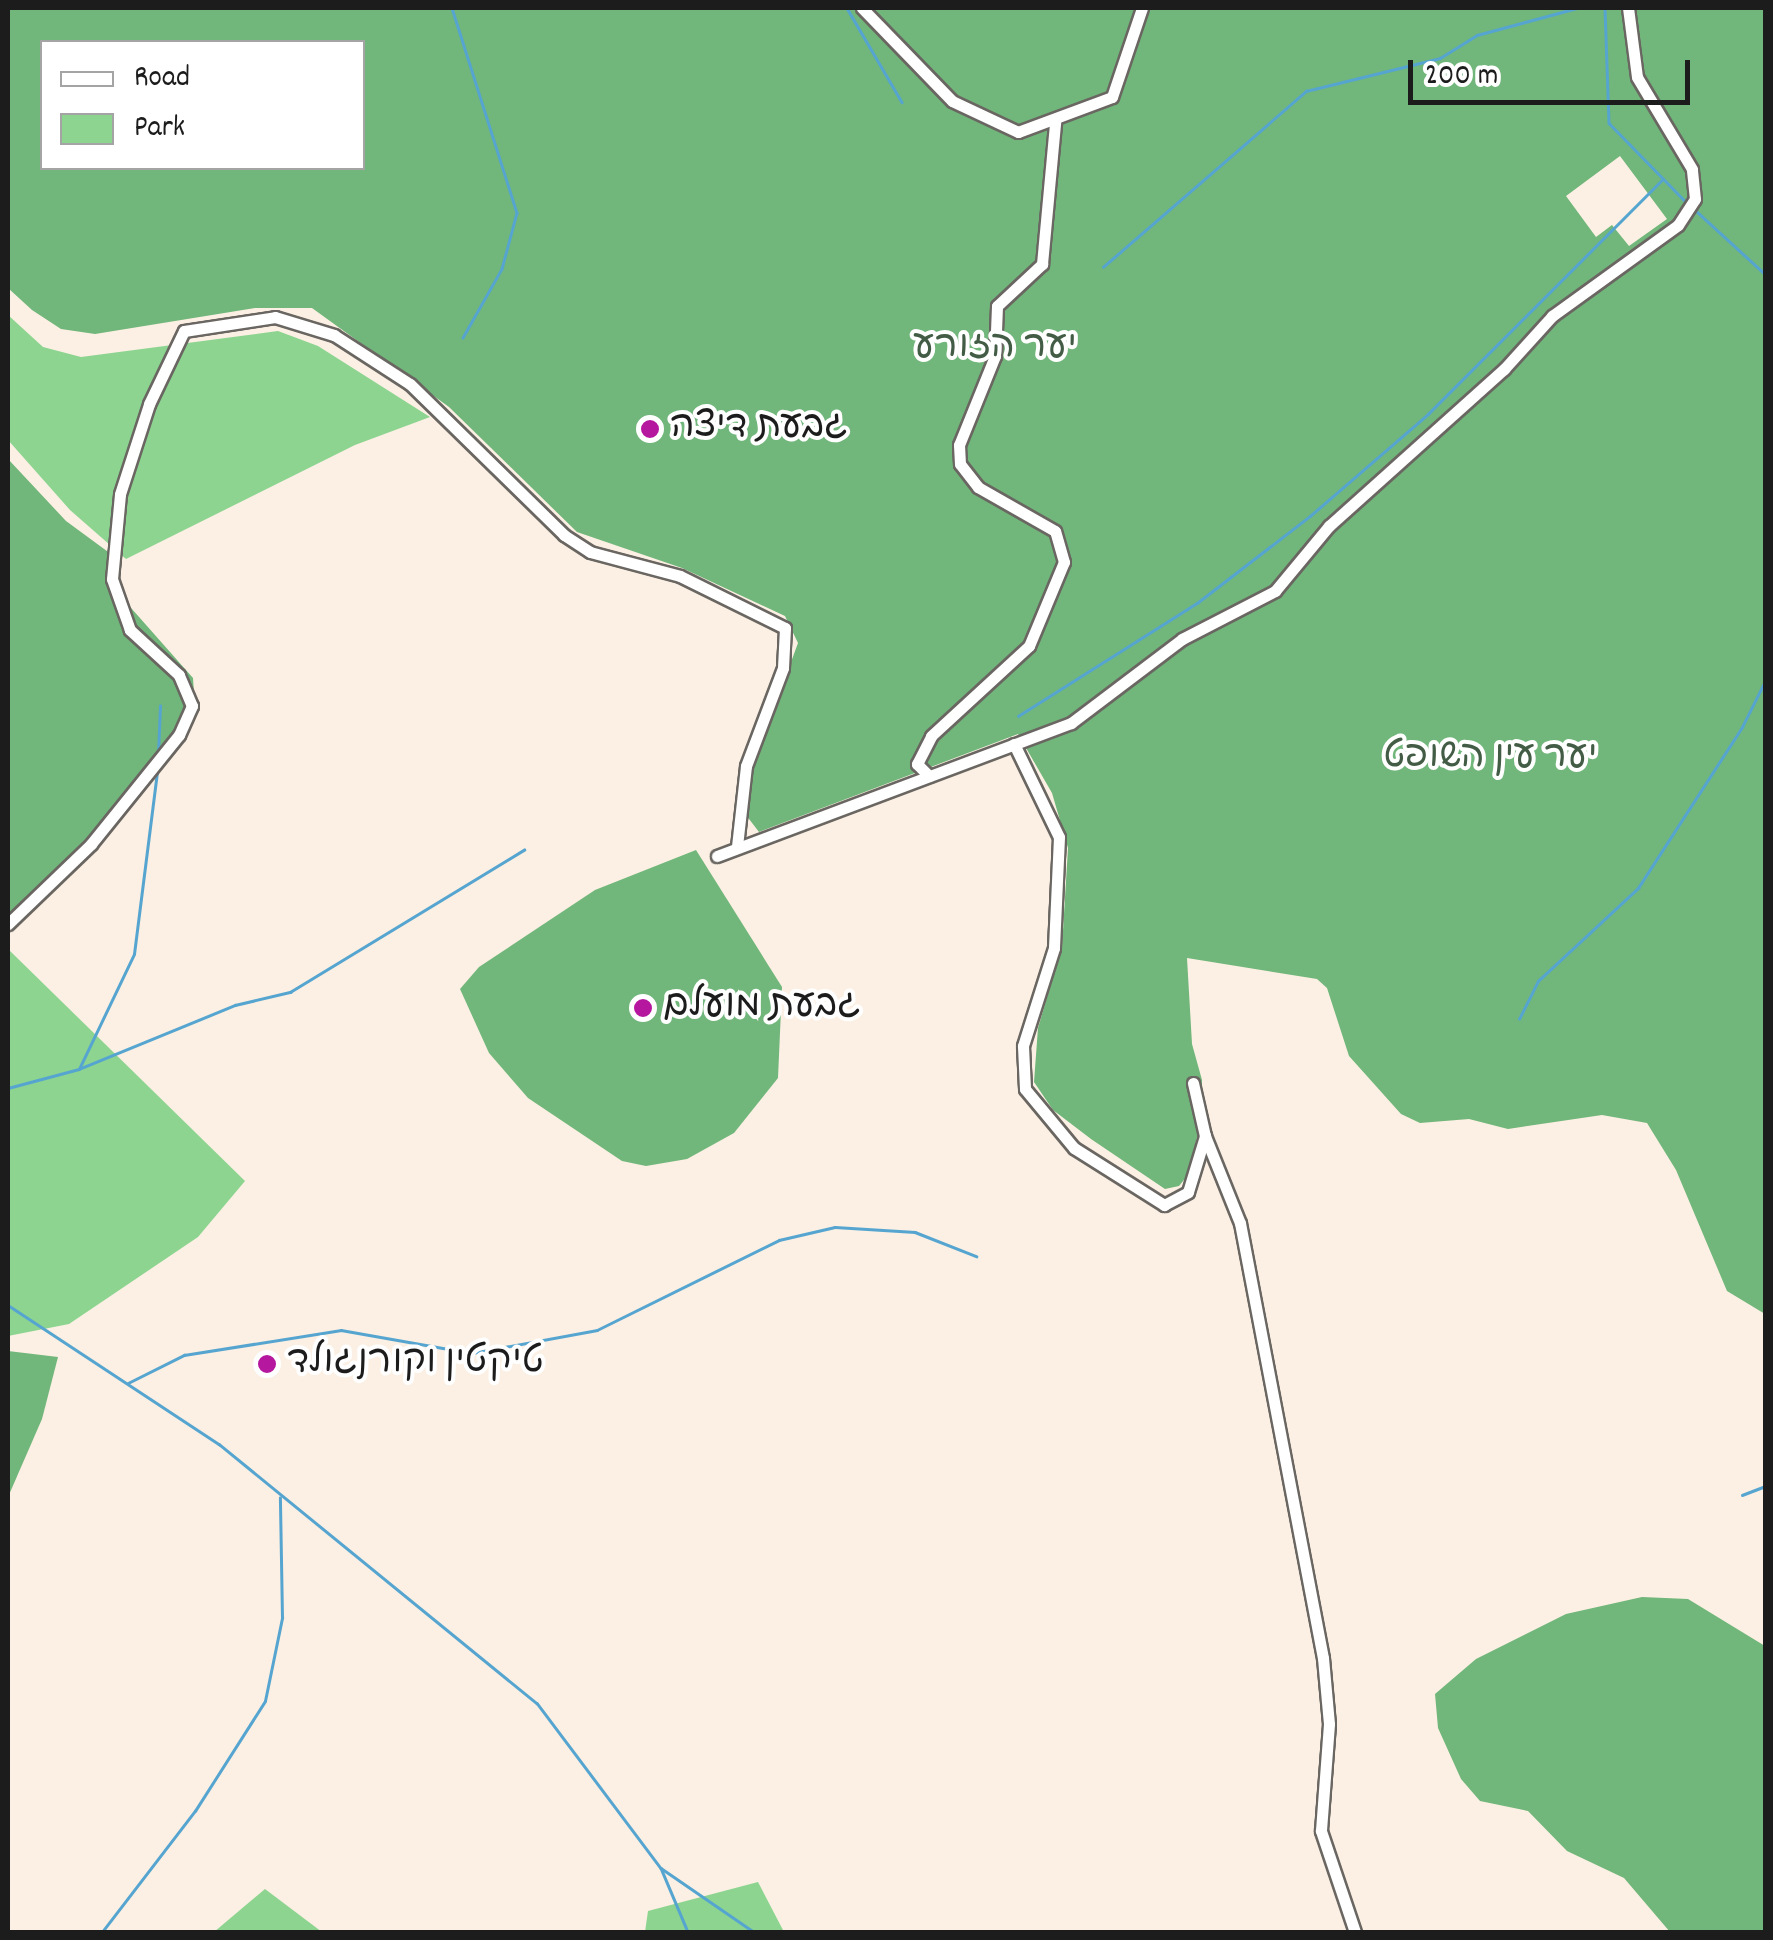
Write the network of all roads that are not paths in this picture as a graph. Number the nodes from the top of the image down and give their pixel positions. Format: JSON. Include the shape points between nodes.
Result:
{"nodes":[{"id":1,"x":862,"y":8,"type":"edge"},
{"id":2,"x":1142,"y":8,"type":"edge"},
{"id":3,"x":1628,"y":8,"type":"edge"},
{"id":4,"x":1055,"y":123,"type":"junction"},
{"id":5,"x":1014,"y":744,"type":"junction"},
{"id":6,"x":929,"y":776,"type":"junction"},
{"id":7,"x":737,"y":846,"type":"junction"},
{"id":8,"x":718,"y":856,"type":"dead end"},
{"id":9,"x":8,"y":924,"type":"edge"},
{"id":10,"x":1193,"y":1083,"type":"dead end"},
{"id":11,"x":1205,"y":1136,"type":"junction"},
{"id":12,"x":1356,"y":1932,"type":"edge"}],
"edges":[{"from":1,"to":4,"type":"street","via":[[952,101],[1018,132]]},
{"from":2,"to":4,"type":"street","via":[[1112,98],[1080,104]]},
{"from":3,"to":5,"type":"street","via":[[1638,78],[1692,169],[1695,199],[1678,225],[1552,316],[1504,369],[1329,526],[1275,591],[1182,639],[1071,724]]},
{"from":4,"to":6,"type":"street","via":[[1042,264],[997,306],[995,356],[960,430],[960,462],[978,487],[1055,532],[1064,562],[1028,646],[931,736],[917,764]]},
{"from":5,"to":6,"type":"street"},
{"from":5,"to":11,"type":"street","via":[[1059,838],[1054,948],[1023,1046],[1025,1088],[1074,1148],[1164,1205],[1188,1192]]},
{"from":6,"to":7,"type":"street"},
{"from":7,"to":8,"type":"street"},
{"from":7,"to":9,"type":"street","via":[[746,766],[783,668],[785,628],[680,576],[590,552],[564,535],[410,384],[334,335],[275,317],[184,331],[148,404],[120,494],[112,578],[130,630],[179,674],[192,706],[179,735],[91,844]]},
{"from":10,"to":11,"type":"street"},
{"from":11,"to":12,"type":"street","via":[[1240,1223],[1324,1658],[1329,1724],[1321,1831]]}]}
